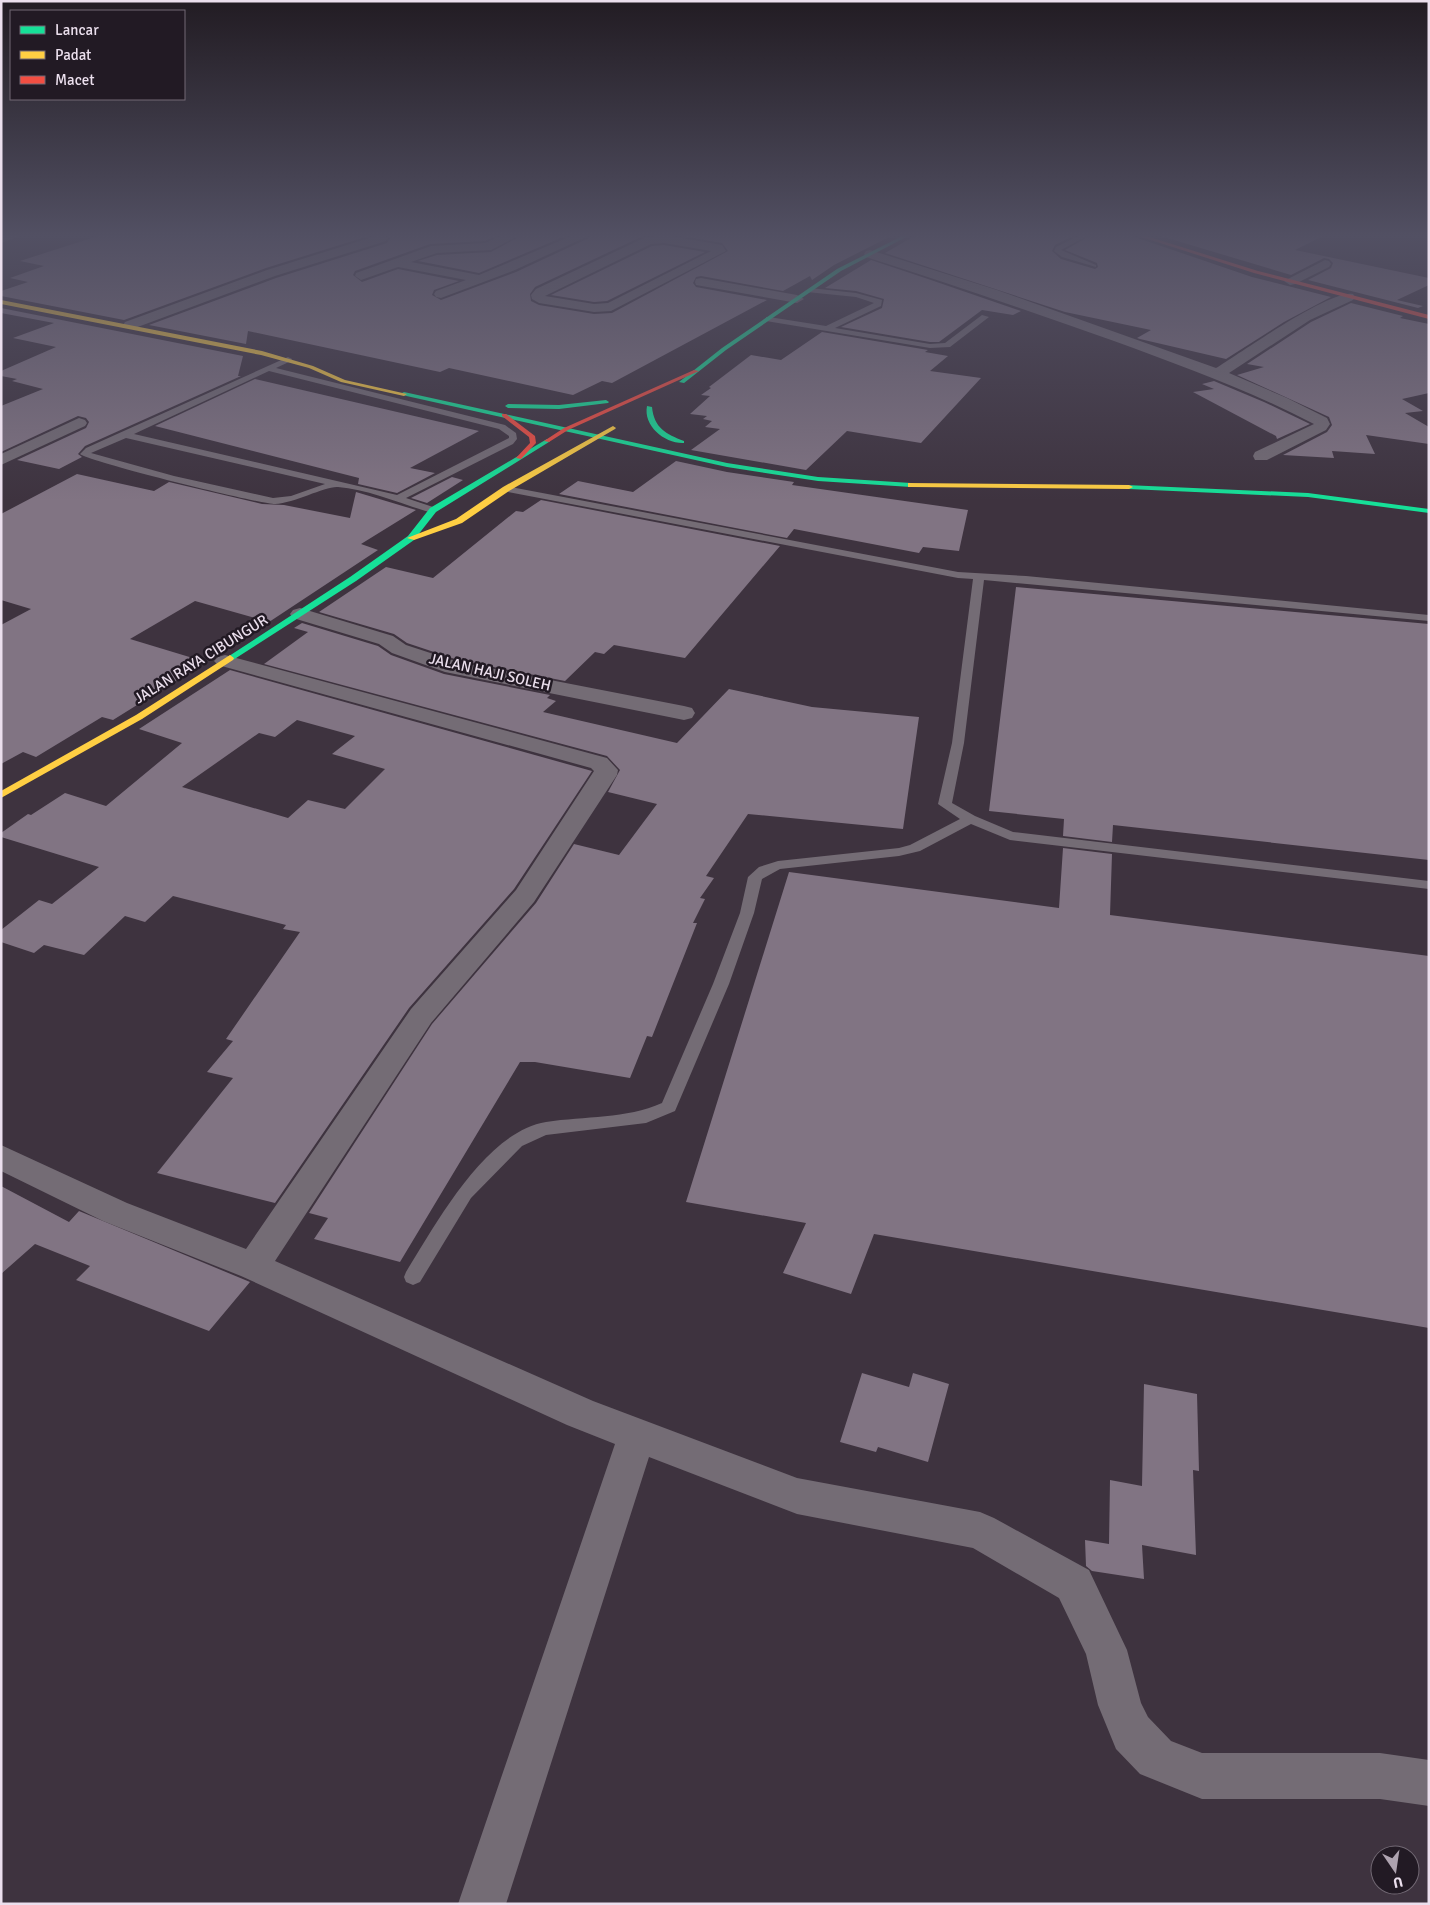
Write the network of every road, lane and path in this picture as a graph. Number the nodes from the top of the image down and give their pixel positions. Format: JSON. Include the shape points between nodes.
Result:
{"nodes":[{"id":1,"x":118,"y":323,"type":"edge"},
{"id":2,"x":136,"y":323,"type":"edge"},
{"id":3,"x":764,"y":323,"type":"edge"},
{"id":4,"x":795,"y":323,"type":"edge"},
{"id":5,"x":839,"y":323,"type":"edge"},
{"id":6,"x":978,"y":323,"type":"edge"},
{"id":7,"x":1075,"y":323,"type":"edge"},
{"id":8,"x":1295,"y":323,"type":"edge"},
{"id":9,"x":130,"y":325,"type":"junction"},
{"id":10,"x":828,"y":328,"type":"junction"},
{"id":11,"x":288,"y":359,"type":"junction"},
{"id":12,"x":301,"y":363,"type":"junction"},
{"id":13,"x":268,"y":368,"type":"junction"},
{"id":14,"x":280,"y":371,"type":"junction"},
{"id":15,"x":696,"y":371,"type":"junction"},
{"id":16,"x":1218,"y":374,"type":"junction"},
{"id":17,"x":642,"y":394,"type":"junction"},
{"id":18,"x":506,"y":411,"type":"junction"},
{"id":19,"x":586,"y":420,"type":"junction"},
{"id":20,"x":79,"y":423,"type":"dead end"},
{"id":21,"x":566,"y":430,"type":"junction"},
{"id":22,"x":644,"y":434,"type":"dead end"},
{"id":23,"x":125,"y":435,"type":"junction"},
{"id":24,"x":597,"y":437,"type":"junction"},
{"id":25,"x":654,"y":448,"type":"junction"},
{"id":26,"x":1261,"y":456,"type":"dead end"},
{"id":27,"x":519,"y":458,"type":"junction"},
{"id":28,"x":1,"y":460,"type":"edge"},
{"id":29,"x":779,"y":461,"type":"dead end"},
{"id":30,"x":532,"y":473,"type":"junction"},
{"id":31,"x":337,"y":483,"type":"junction"},
{"id":32,"x":506,"y":489,"type":"junction"},
{"id":33,"x":398,"y":498,"type":"junction"},
{"id":34,"x":1429,"y":502,"type":"edge"},
{"id":35,"x":433,"y":510,"type":"junction"},
{"id":36,"x":1429,"y":511,"type":"edge"},
{"id":37,"x":411,"y":538,"type":"junction"},
{"id":38,"x":978,"y":576,"type":"junction"},
{"id":39,"x":300,"y":614,"type":"junction"},
{"id":40,"x":1429,"y":618,"type":"edge"},
{"id":41,"x":225,"y":661,"type":"junction"},
{"id":42,"x":684,"y":713,"type":"dead end"},
{"id":43,"x":1,"y":795,"type":"edge"},
{"id":44,"x":970,"y":819,"type":"junction"},
{"id":45,"x":1429,"y":885,"type":"edge"},
{"id":46,"x":1,"y":1156,"type":"edge"},
{"id":47,"x":253,"y":1266,"type":"junction"},
{"id":48,"x":413,"y":1276,"type":"dead end"},
{"id":49,"x":636,"y":1435,"type":"junction"},
{"id":50,"x":1429,"y":1783,"type":"edge"},
{"id":51,"x":482,"y":1904,"type":"edge"}],
"edges":[{"from":1,"to":9,"type":"main road"},
{"from":2,"to":9,"type":"street"},
{"from":3,"to":15,"type":"main road"},
{"from":4,"to":10,"type":"lane"},
{"from":5,"to":10,"type":"lane"},
{"from":6,"to":10,"type":"lane","via":[[947,345],[939,346]]},
{"from":7,"to":16,"type":"street"},
{"from":8,"to":16,"type":"street"},
{"from":9,"to":11,"type":"main road"},
{"from":11,"to":12,"type":"main road"},
{"from":11,"to":13,"type":"lane"},
{"from":12,"to":14,"type":"lane"},
{"from":12,"to":18,"type":"main road"},
{"from":13,"to":14,"type":"lane"},
{"from":13,"to":23,"type":"lane"},
{"from":14,"to":33,"type":"lane","via":[[502,427],[513,435],[510,442]]},
{"from":15,"to":17,"type":"main road"},
{"from":15,"to":22,"type":"main road","via":[[645,410],[651,426],[661,434],[687,443]]},
{"from":16,"to":26,"type":"street","via":[[1321,421],[1320,427]]},
{"from":17,"to":18,"type":"main road","via":[[573,407]]},
{"from":17,"to":19,"type":"main road"},
{"from":18,"to":19,"type":"main road"},
{"from":18,"to":21,"type":"main road"},
{"from":18,"to":27,"type":"main road","via":[[532,436],[532,443]]},
{"from":19,"to":21,"type":"main road"},
{"from":19,"to":24,"type":"main road","via":[[621,426]]},
{"from":20,"to":28,"type":"street"},
{"from":21,"to":24,"type":"main road"},
{"from":21,"to":27,"type":"main road"},
{"from":23,"to":31,"type":"lane"},
{"from":23,"to":31,"type":"lane","via":[[86,454],[273,501],[292,499]]},
{"from":24,"to":25,"type":"main road"},
{"from":24,"to":30,"type":"main road"},
{"from":25,"to":30,"type":"main road","via":[[600,451]]},
{"from":25,"to":36,"type":"main road","via":[[818,479],[918,486],[1230,490],[1308,495]]},
{"from":27,"to":35,"type":"main road"},
{"from":29,"to":34,"type":"main road","via":[[825,469],[918,476],[1025,479],[1126,476],[1262,482],[1318,486]]},
{"from":30,"to":32,"type":"main road"},
{"from":31,"to":33,"type":"lane"},
{"from":32,"to":37,"type":"main road","via":[[459,521]]},
{"from":32,"to":38,"type":"lane","via":[[885,562]]},
{"from":33,"to":35,"type":"lane"},
{"from":35,"to":37,"type":"main road"},
{"from":37,"to":39,"type":"main road","name":"JALAN RAYA CIBUNGUR"},
{"from":38,"to":40,"type":"lane"},
{"from":38,"to":44,"type":"lane","via":[[958,743],[945,804]]},
{"from":39,"to":41,"type":"main road","name":"JALAN RAYA CIBUNGUR"},
{"from":39,"to":42,"type":"street","name":"JALAN HAJI SOLEH","via":[[386,640],[399,649],[453,667]]},
{"from":41,"to":43,"type":"main road","name":"JALAN RAYA CIBUNGUR","via":[[139,717]]},
{"from":41,"to":47,"type":"street","via":[[599,763],[606,770],[525,896],[421,1016]]},
{"from":44,"to":45,"type":"lane","via":[[1010,836]]},
{"from":44,"to":48,"type":"lane","via":[[915,848],[899,852],[778,865],[764,870],[755,878],[747,913],[721,984],[669,1108],[646,1118],[544,1129],[516,1140],[465,1194]]},
{"from":46,"to":47,"type":"street","via":[[115,1212]]},
{"from":47,"to":49,"type":"street"},
{"from":49,"to":50,"type":"street","via":[[797,1496],[980,1531],[1074,1584],[1106,1650],[1120,1705],[1132,1733],[1156,1758],[1202,1776],[1380,1776]]},
{"from":49,"to":51,"type":"street"}]}
